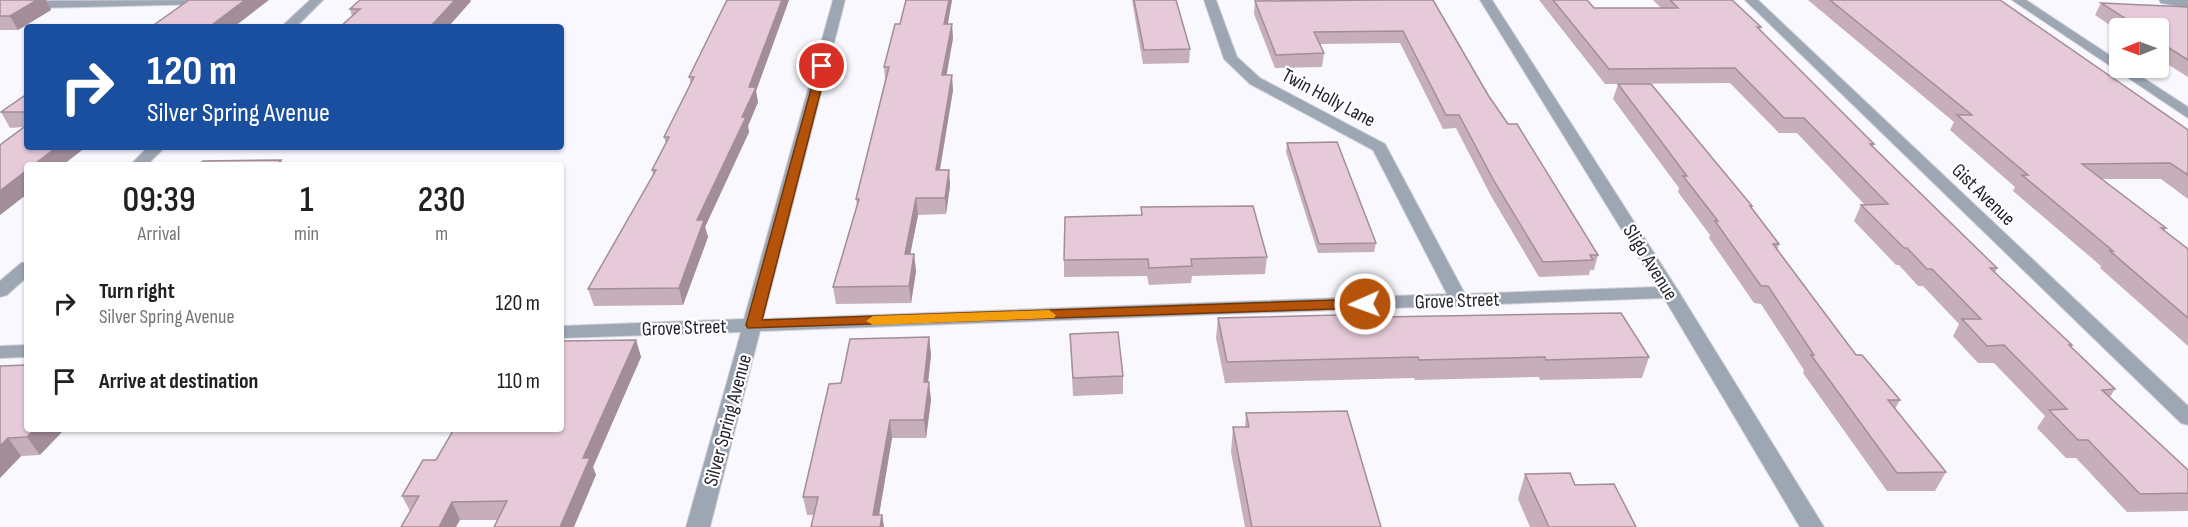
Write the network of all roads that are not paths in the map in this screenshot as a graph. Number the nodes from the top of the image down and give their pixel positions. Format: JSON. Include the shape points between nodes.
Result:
{"nodes":[{"id":1,"x":207,"y":0,"type":"edge"},
{"id":2,"x":317,"y":0,"type":"edge"},
{"id":3,"x":839,"y":0,"type":"edge"},
{"id":4,"x":1210,"y":0,"type":"edge"},
{"id":5,"x":1486,"y":0,"type":"edge"},
{"id":6,"x":1751,"y":0,"type":"edge"},
{"id":7,"x":2018,"y":0,"type":"edge"},
{"id":8,"x":2165,"y":0,"type":"edge"},
{"id":9,"x":2188,"y":4,"type":"edge"},
{"id":10,"x":0,"y":5,"type":"edge"},
{"id":11,"x":291,"y":24,"type":"edge"},
{"id":12,"x":2188,"y":114,"type":"edge"},
{"id":13,"x":154,"y":150,"type":"edge"},
{"id":14,"x":141,"y":162,"type":"edge"},
{"id":15,"x":24,"y":270,"type":"edge"},
{"id":16,"x":0,"y":291,"type":"edge"},
{"id":17,"x":1670,"y":292,"type":"junction"},
{"id":18,"x":1459,"y":300,"type":"junction"},
{"id":19,"x":753,"y":325,"type":"junction"},
{"id":20,"x":564,"y":332,"type":"edge"},
{"id":21,"x":24,"y":351,"type":"edge"},
{"id":22,"x":0,"y":352,"type":"edge"},
{"id":23,"x":2188,"y":418,"type":"edge"},
{"id":24,"x":698,"y":527,"type":"edge"},
{"id":25,"x":1812,"y":527,"type":"edge"}],
"edges":[{"from":1,"to":10,"type":"street"},
{"from":2,"to":11,"type":"street"},
{"from":3,"to":19,"type":"street","name":"Silver Spring Avenue"},
{"from":4,"to":18,"type":"street","name":"Twin Holly Lane","via":[[1231,59],[1255,81],[1379,147]]},
{"from":5,"to":17,"type":"street","name":"Sligo Avenue"},
{"from":6,"to":23,"type":"street","name":"Gist Avenue"},
{"from":7,"to":12,"type":"street"},
{"from":8,"to":9,"type":"street"},
{"from":13,"to":14,"type":"street"},
{"from":15,"to":16,"type":"street"},
{"from":17,"to":18,"type":"street","name":"Grove Street"},
{"from":17,"to":25,"type":"street","name":"Sligo Avenue"},
{"from":18,"to":19,"type":"street","name":"Grove Street"},
{"from":19,"to":20,"type":"street","name":"Grove Street"},
{"from":19,"to":24,"type":"street","name":"Silver Spring Avenue"},
{"from":21,"to":22,"type":"street"}]}
